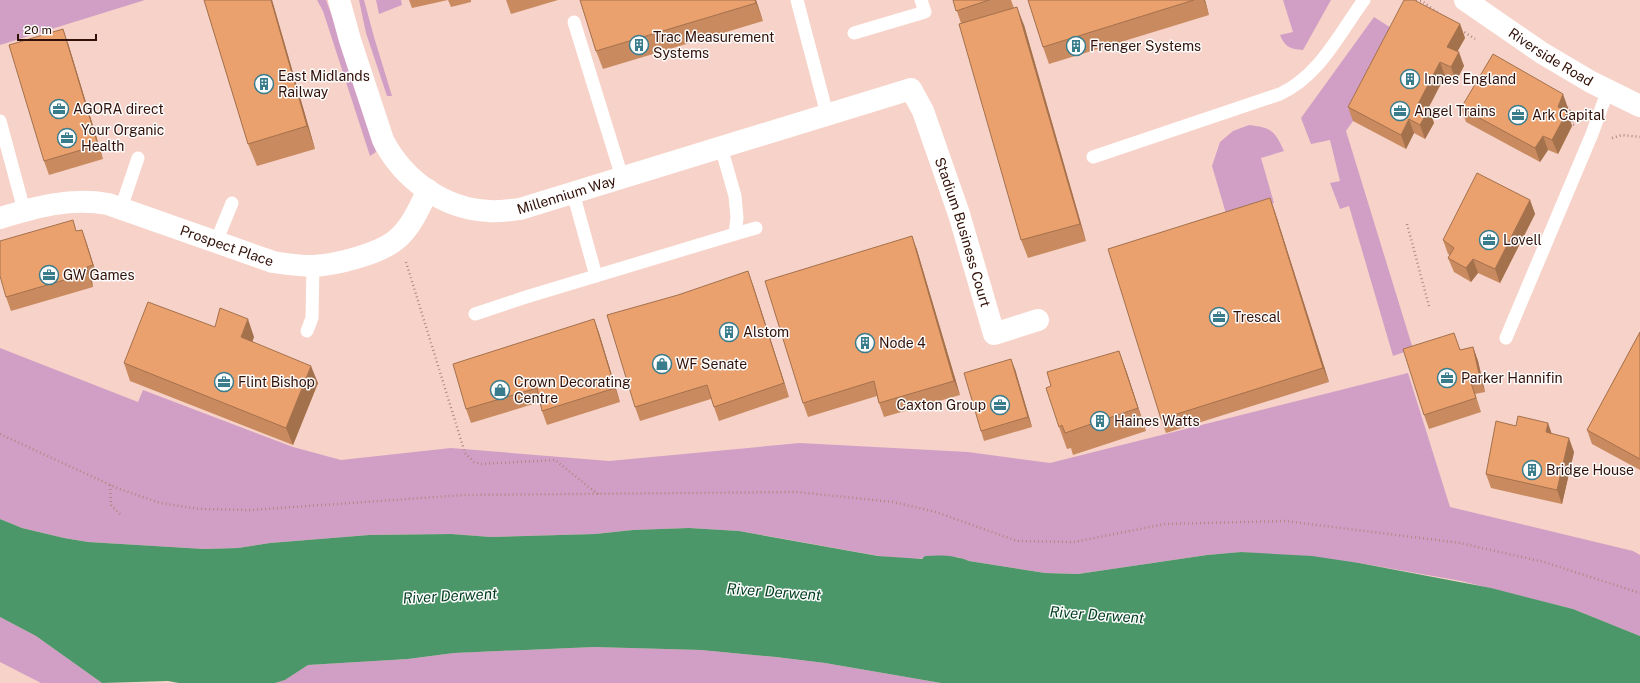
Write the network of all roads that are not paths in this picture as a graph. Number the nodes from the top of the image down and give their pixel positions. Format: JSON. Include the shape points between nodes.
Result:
{"nodes":[{"id":1,"x":339,"y":0,"type":"edge"},
{"id":2,"x":797,"y":0,"type":"edge"},
{"id":3,"x":921,"y":0,"type":"edge"},
{"id":4,"x":1364,"y":0,"type":"edge"},
{"id":5,"x":1465,"y":0,"type":"edge"},
{"id":6,"x":574,"y":22,"type":"dead end"},
{"id":7,"x":854,"y":34,"type":"dead end"},
{"id":8,"x":911,"y":89,"type":"joint"},
{"id":9,"x":1608,"y":90,"type":"junction"},
{"id":10,"x":1639,"y":102,"type":"edge"},
{"id":11,"x":827,"y":114,"type":"junction"},
{"id":12,"x":0,"y":121,"type":"edge"},
{"id":13,"x":722,"y":147,"type":"junction"},
{"id":14,"x":1093,"y":157,"type":"dead end"},
{"id":15,"x":138,"y":158,"type":"dead end"},
{"id":16,"x":622,"y":177,"type":"junction"},
{"id":17,"x":428,"y":190,"type":"junction"},
{"id":18,"x":572,"y":193,"type":"junction"},
{"id":19,"x":232,"y":203,"type":"dead end"},
{"id":20,"x":121,"y":208,"type":"junction"},
{"id":21,"x":24,"y":210,"type":"junction"},
{"id":22,"x":0,"y":218,"type":"edge"},
{"id":23,"x":756,"y":228,"type":"dead end"},
{"id":24,"x":735,"y":234,"type":"junction"},
{"id":25,"x":216,"y":242,"type":"junction"},
{"id":26,"x":313,"y":266,"type":"junction"},
{"id":27,"x":596,"y":276,"type":"junction"},
{"id":28,"x":475,"y":314,"type":"dead end"},
{"id":29,"x":1038,"y":320,"type":"dead end"},
{"id":30,"x":307,"y":331,"type":"dead end"},
{"id":31,"x":1506,"y":338,"type":"dead end"}],
"edges":[{"from":1,"to":17,"type":"street","name":"Millennium Way","via":[[382,140],[404,171]]},
{"from":2,"to":11,"type":"lane"},
{"from":3,"to":7,"type":"lane","via":[[925,12]]},
{"from":4,"to":14,"type":"lane","via":[[1329,52],[1309,75],[1291,89]]},
{"from":5,"to":9,"type":"street","name":"Riverside Road","via":[[1542,53]]},
{"from":6,"to":16,"type":"lane"},
{"from":8,"to":11,"type":"street","name":"Millennium Way"},
{"from":8,"to":29,"type":"street","name":"Stadium Business Court","via":[[923,111],[960,214],[994,334]]},
{"from":9,"to":10,"type":"street","name":"Riverside Road"},
{"from":9,"to":31,"type":"lane"},
{"from":11,"to":13,"type":"street","name":"Millennium Way"},
{"from":12,"to":21,"type":"lane"},
{"from":13,"to":16,"type":"street","name":"Millennium Way"},
{"from":13,"to":24,"type":"lane","via":[[735,196]]},
{"from":15,"to":20,"type":"lane"},
{"from":16,"to":18,"type":"street","name":"Millennium Way"},
{"from":17,"to":18,"type":"street","name":"Millennium Way","via":[[463,207],[496,212],[520,209]]},
{"from":17,"to":26,"type":"street","name":"Prospect Place","via":[[414,217],[398,239],[379,250]]},
{"from":18,"to":27,"type":"lane"},
{"from":19,"to":25,"type":"lane"},
{"from":20,"to":21,"type":"street","name":"Prospect Place","via":[[97,202],[73,201]]},
{"from":20,"to":25,"type":"street","name":"Prospect Place"},
{"from":21,"to":22,"type":"street","name":"Prospect Place"},
{"from":23,"to":24,"type":"lane"},
{"from":24,"to":27,"type":"lane"},
{"from":25,"to":26,"type":"street","name":"Prospect Place","via":[[273,262]]},
{"from":26,"to":30,"type":"lane","via":[[312,318]]},
{"from":27,"to":28,"type":"lane"}]}
